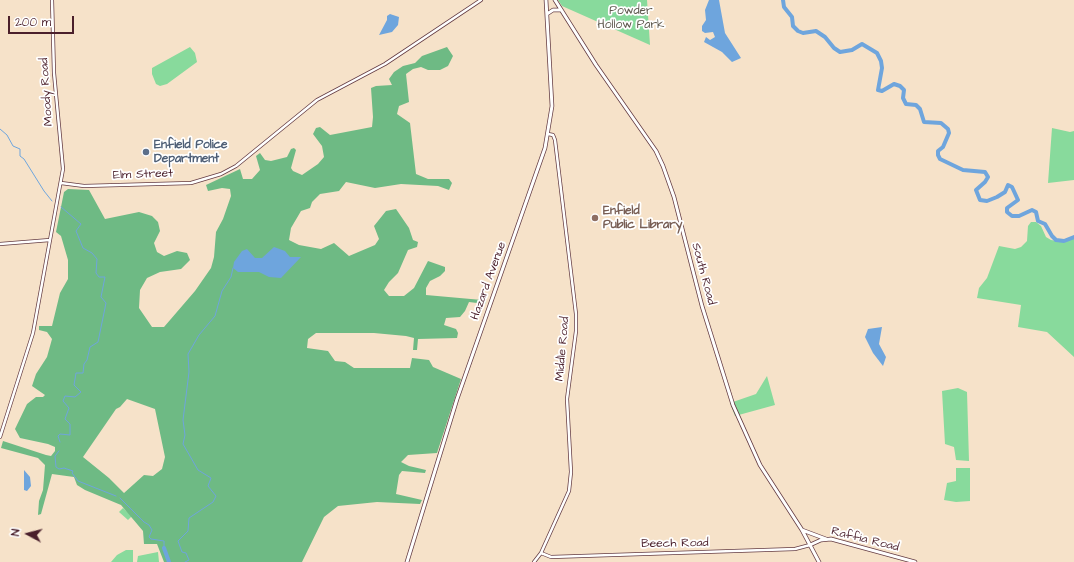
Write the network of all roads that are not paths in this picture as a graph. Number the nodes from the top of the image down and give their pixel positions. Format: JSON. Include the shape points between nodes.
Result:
{"nodes":[{"id":1,"x":52,"y":0,"type":"edge"},
{"id":2,"x":481,"y":0,"type":"edge"},
{"id":3,"x":546,"y":0,"type":"edge"},
{"id":4,"x":555,"y":0,"type":"edge"},
{"id":5,"x":561,"y":10,"type":"junction"},
{"id":6,"x":547,"y":14,"type":"junction"},
{"id":7,"x":548,"y":134,"type":"junction"},
{"id":8,"x":61,"y":183,"type":"junction"},
{"id":9,"x":50,"y":240,"type":"junction"},
{"id":10,"x":0,"y":244,"type":"edge"},
{"id":11,"x":0,"y":437,"type":"edge"},
{"id":12,"x":802,"y":530,"type":"junction"},
{"id":13,"x":826,"y":539,"type":"junction"},
{"id":14,"x":810,"y":545,"type":"junction"},
{"id":15,"x":541,"y":552,"type":"junction"},
{"id":16,"x":407,"y":562,"type":"edge"},
{"id":17,"x":534,"y":562,"type":"edge"},
{"id":18,"x":819,"y":562,"type":"edge"},
{"id":19,"x":915,"y":562,"type":"edge"}],
"edges":[{"from":1,"to":8,"type":"street","name":"Moody Road","via":[[54,73],[63,160]]},
{"from":2,"to":8,"type":"street","name":"Elm Street","via":[[385,64],[317,100],[236,166],[220,174],[191,183],[84,186]]},
{"from":3,"to":6,"type":"main road","name":"Hazard Avenue"},
{"from":4,"to":5,"type":"main road","name":"South Road"},
{"from":5,"to":6,"type":"main road","via":[[553,10]]},
{"from":5,"to":12,"type":"main road","name":"South Road","via":[[599,70],[656,151],[663,166],[733,405],[760,465]]},
{"from":6,"to":7,"type":"main road","name":"Hazard Avenue","via":[[552,106]]},
{"from":7,"to":15,"type":"street","name":"Middle Road","via":[[553,135],[555,140],[576,324],[567,399],[571,482]]},
{"from":7,"to":16,"type":"main road","name":"Hazard Avenue","via":[[538,172],[456,399]]},
{"from":8,"to":9,"type":"street"},
{"from":9,"to":10,"type":"street"},
{"from":9,"to":11,"type":"street","via":[[33,333]]},
{"from":12,"to":13,"type":"main road"},
{"from":12,"to":14,"type":"main road","name":"South Road"},
{"from":13,"to":14,"type":"main road","name":"Raffia Road"},
{"from":13,"to":19,"type":"main road","name":"Raffia Road"},
{"from":14,"to":15,"type":"street","name":"Beech Road","via":[[795,549],[551,557]]},
{"from":14,"to":18,"type":"main road","name":"South Road"},
{"from":15,"to":17,"type":"street","name":"Middle Road"}]}
